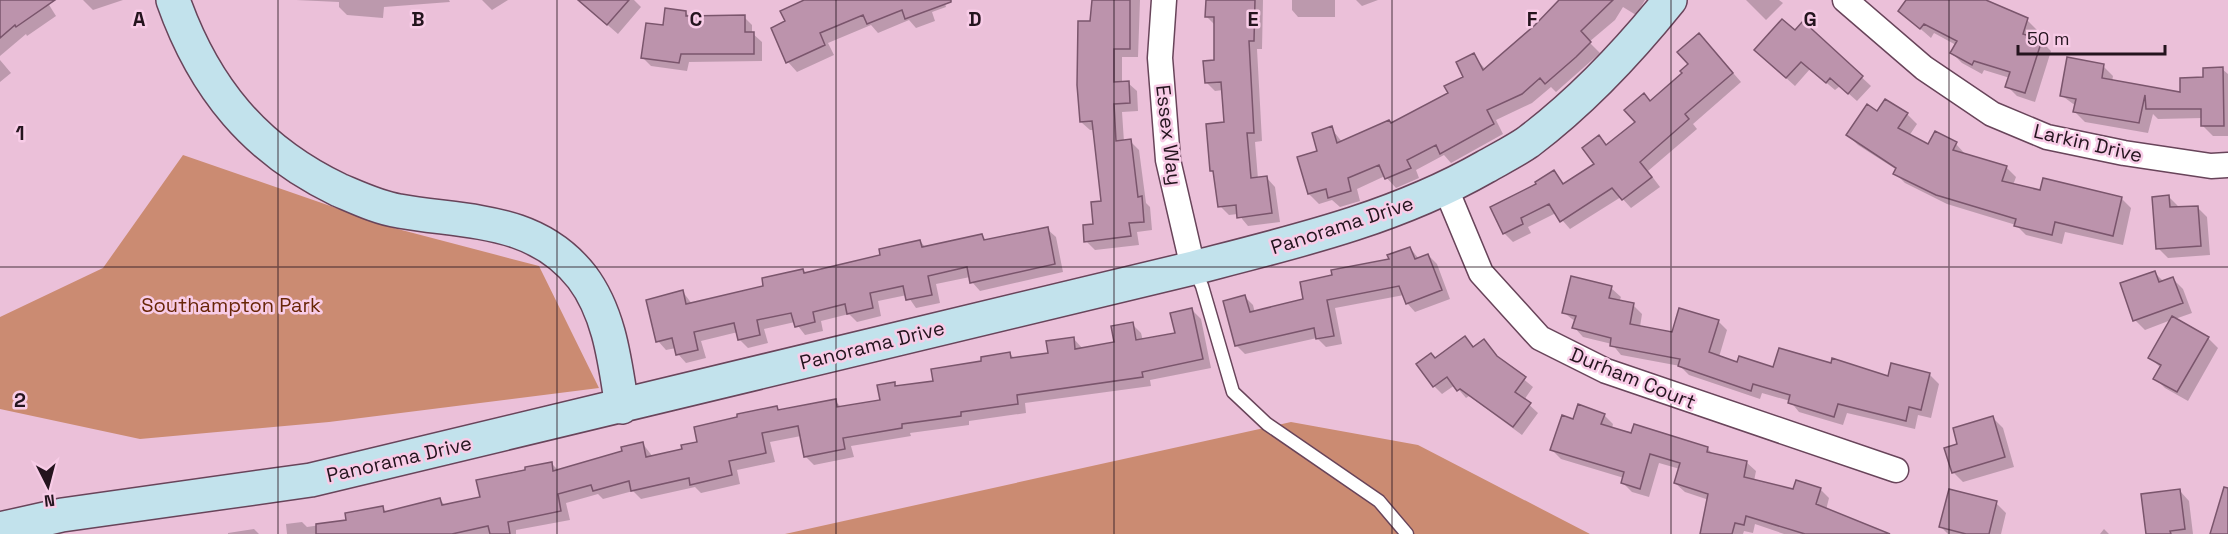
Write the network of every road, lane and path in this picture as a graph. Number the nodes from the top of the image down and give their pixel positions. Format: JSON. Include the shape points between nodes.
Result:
{"nodes":[{"id":1,"x":173,"y":0,"type":"edge"},
{"id":2,"x":1164,"y":0,"type":"edge"},
{"id":3,"x":1670,"y":0,"type":"edge"},
{"id":4,"x":1845,"y":0,"type":"edge"},
{"id":5,"x":2228,"y":165,"type":"edge"},
{"id":6,"x":1446,"y":189,"type":"junction"},
{"id":7,"x":1193,"y":268,"type":"junction"},
{"id":8,"x":622,"y":407,"type":"junction"},
{"id":9,"x":1896,"y":470,"type":"dead end"},
{"id":10,"x":0,"y":529,"type":"edge"},
{"id":11,"x":1407,"y":534,"type":"edge"}],
"edges":[{"from":1,"to":8,"type":"street","via":[[214,84],[245,124],[284,159],[356,198],[397,211],[482,221],[518,231],[556,252],[582,278],[608,328]]},
{"from":2,"to":7,"type":"street","name":"Essex Way","via":[[1160,58],[1168,160]]},
{"from":3,"to":6,"type":"street","name":"Panorama Drive","via":[[1639,39],[1527,142]]},
{"from":4,"to":5,"type":"street","name":"Larkin Drive","via":[[1924,68],[1992,114],[2047,137],[2211,166]]},
{"from":6,"to":7,"type":"street","name":"Panorama Drive","via":[[1374,218]]},
{"from":6,"to":9,"type":"street","name":"Durham Court","via":[[1481,273],[1539,338],[1606,371]]},
{"from":7,"to":8,"type":"street","name":"Panorama Drive"},
{"from":7,"to":11,"type":"lane","via":[[1202,286],[1233,392],[1268,424],[1379,501]]},
{"from":8,"to":10,"type":"street","name":"Panorama Drive","via":[[311,480],[62,515]]}]}
